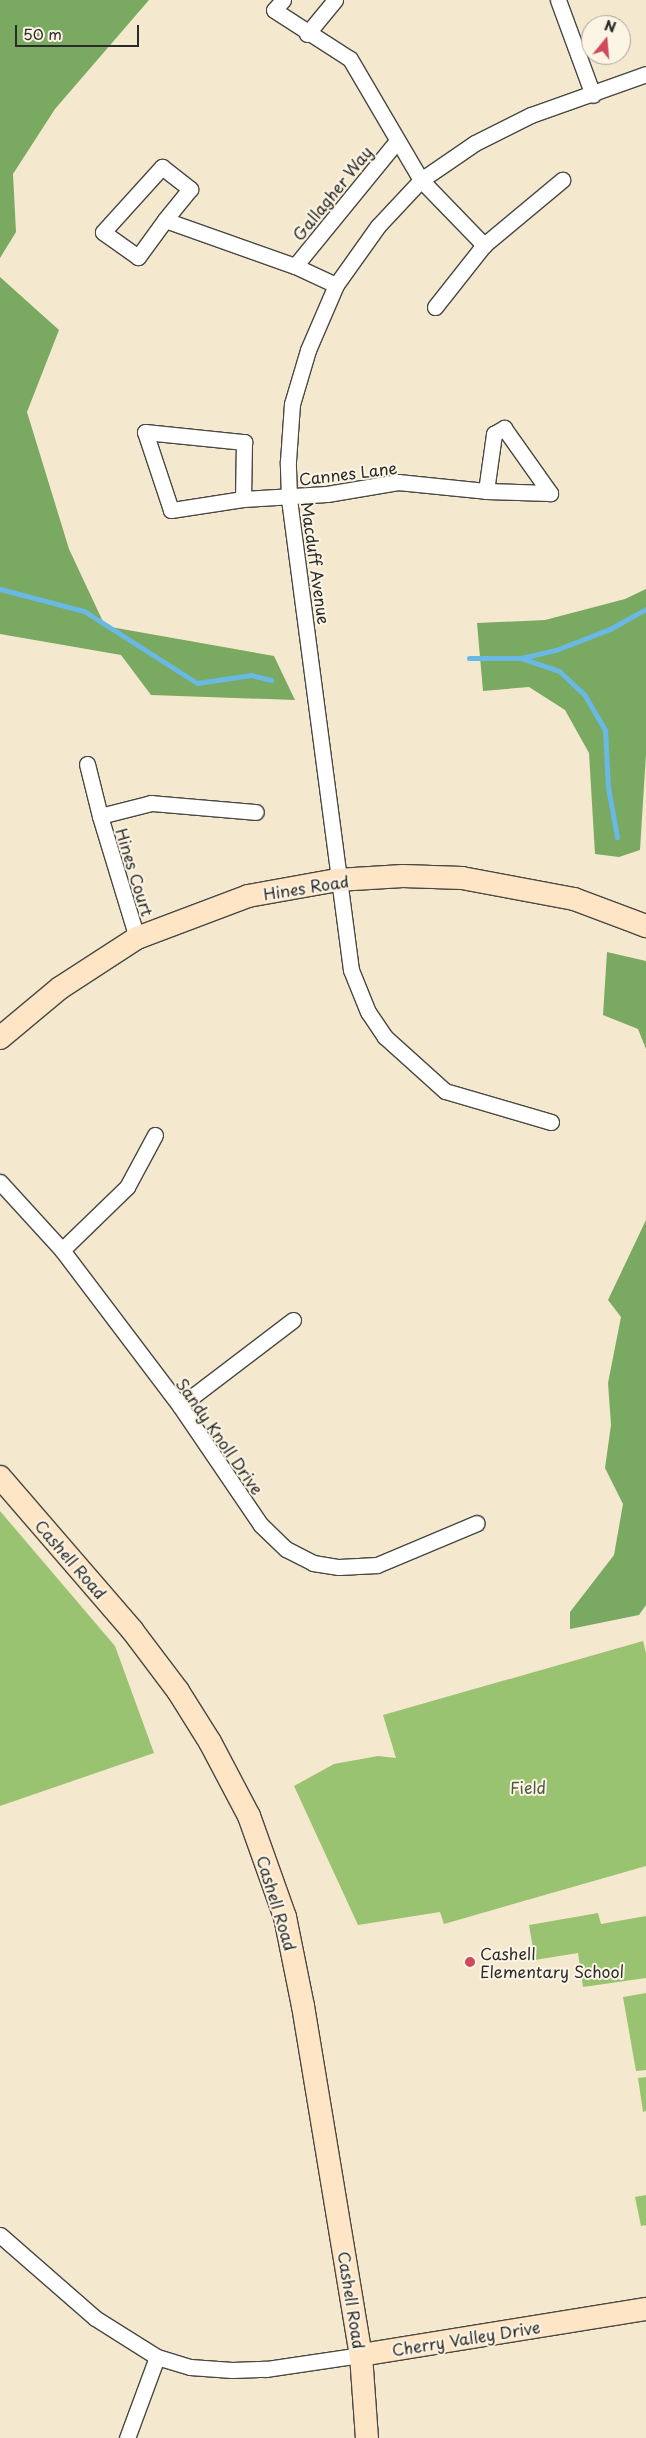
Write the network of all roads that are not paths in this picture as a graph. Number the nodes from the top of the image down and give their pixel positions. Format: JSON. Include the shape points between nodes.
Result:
{"nodes":[{"id":1,"x":283,"y":0,"type":"edge"},
{"id":2,"x":335,"y":0,"type":"edge"},
{"id":3,"x":558,"y":0,"type":"edge"},
{"id":4,"x":308,"y":34,"type":"junction"},
{"id":5,"x":646,"y":74,"type":"edge"},
{"id":6,"x":593,"y":95,"type":"junction"},
{"id":7,"x":396,"y":142,"type":"junction"},
{"id":8,"x":421,"y":180,"type":"junction"},
{"id":9,"x":562,"y":180,"type":"dead end"},
{"id":10,"x":165,"y":220,"type":"junction"},
{"id":11,"x":484,"y":245,"type":"junction"},
{"id":12,"x":295,"y":266,"type":"junction"},
{"id":13,"x":336,"y":285,"type":"junction"},
{"id":14,"x":435,"y":307,"type":"dead end"},
{"id":15,"x":486,"y":491,"type":"junction"},
{"id":16,"x":289,"y":497,"type":"junction"},
{"id":17,"x":243,"y":499,"type":"junction"},
{"id":18,"x":87,"y":764,"type":"dead end"},
{"id":19,"x":256,"y":812,"type":"dead end"},
{"id":20,"x":100,"y":816,"type":"junction"},
{"id":21,"x":337,"y":880,"type":"junction"},
{"id":22,"x":646,"y":926,"type":"edge"},
{"id":23,"x":137,"y":938,"type":"junction"},
{"id":24,"x":0,"y":1038,"type":"edge"},
{"id":25,"x":551,"y":1122,"type":"dead end"},
{"id":26,"x":155,"y":1135,"type":"dead end"},
{"id":27,"x":0,"y":1182,"type":"edge"},
{"id":28,"x":62,"y":1250,"type":"junction"},
{"id":29,"x":293,"y":1320,"type":"dead end"},
{"id":30,"x":180,"y":1406,"type":"junction"},
{"id":31,"x":0,"y":1477,"type":"edge"},
{"id":32,"x":477,"y":1523,"type":"dead end"},
{"id":33,"x":0,"y":2235,"type":"edge"},
{"id":34,"x":646,"y":2310,"type":"edge"},
{"id":35,"x":361,"y":2355,"type":"junction"},
{"id":36,"x":157,"y":2357,"type":"junction"},
{"id":37,"x":127,"y":2438,"type":"edge"},
{"id":38,"x":368,"y":2438,"type":"edge"}],
"edges":[{"from":1,"to":4,"type":"street","name":"Gallagher Way","via":[[274,10]]},
{"from":2,"to":4,"type":"street"},
{"from":3,"to":6,"type":"street"},
{"from":4,"to":7,"type":"street","name":"Gallagher Way","via":[[350,59]]},
{"from":5,"to":6,"type":"street","name":"Macduff Avenue"},
{"from":6,"to":8,"type":"street","name":"Macduff Avenue","via":[[532,116],[475,143]]},
{"from":7,"to":8,"type":"street","name":"Gallagher Way"},
{"from":7,"to":12,"type":"street","name":"Gallagher Way"},
{"from":8,"to":11,"type":"street","name":"Gallagher Way"},
{"from":8,"to":13,"type":"street","name":"Macduff Avenue","via":[[378,226]]},
{"from":9,"to":11,"type":"street"},
{"from":10,"to":10,"type":"street","via":[[190,189],[162,167],[103,232],[138,257]]},
{"from":10,"to":12,"type":"street","name":"Gallagher Way"},
{"from":11,"to":14,"type":"street"},
{"from":12,"to":13,"type":"street","name":"Gallagher Way"},
{"from":13,"to":16,"type":"street","name":"Macduff Avenue","via":[[308,350],[292,404]]},
{"from":15,"to":15,"type":"street","name":"Cannes Lane","via":[[550,493],[504,428],[494,434]]},
{"from":15,"to":16,"type":"street","name":"Cannes Lane","via":[[398,482]]},
{"from":16,"to":17,"type":"street","name":"Cannes Lane"},
{"from":16,"to":21,"type":"street","name":"Macduff Avenue"},
{"from":17,"to":17,"type":"street","name":"Cannes Lane","via":[[244,442],[145,432],[170,510]]},
{"from":18,"to":20,"type":"street","name":"Hines Court"},
{"from":19,"to":20,"type":"street","name":"Hines Court","via":[[151,802]]},
{"from":20,"to":23,"type":"street","name":"Hines Court"},
{"from":21,"to":22,"type":"street","name":"Hines Road","via":[[403,876],[462,878],[574,899]]},
{"from":21,"to":23,"type":"street","name":"Hines Road","via":[[248,896]]},
{"from":21,"to":25,"type":"street","name":"Macduff Avenue","via":[[350,970],[368,1012],[385,1037],[445,1091]]},
{"from":23,"to":24,"type":"street","name":"Hines Road","via":[[60,988]]},
{"from":26,"to":28,"type":"street","via":[[127,1187]]},
{"from":27,"to":28,"type":"street","name":"Sandy Knoll Drive"},
{"from":28,"to":30,"type":"street","name":"Sandy Knoll Drive"},
{"from":29,"to":30,"type":"street"},
{"from":30,"to":32,"type":"street","name":"Sandy Knoll Drive","via":[[261,1525],[286,1549],[313,1563],[339,1568],[377,1565]]},
{"from":31,"to":35,"type":"street","name":"Cashell Road","via":[[132,1630],[178,1690],[249,1816],[285,1917],[304,2006]]},
{"from":33,"to":36,"type":"street","name":"Cherry Valley Drive","via":[[95,2318]]},
{"from":34,"to":35,"type":"street","name":"Cherry Valley Drive"},
{"from":35,"to":36,"type":"street","name":"Cherry Valley Drive","via":[[266,2369],[232,2370],[190,2366]]},
{"from":35,"to":38,"type":"street","name":"Cashell Road"},
{"from":36,"to":37,"type":"street"}]}
